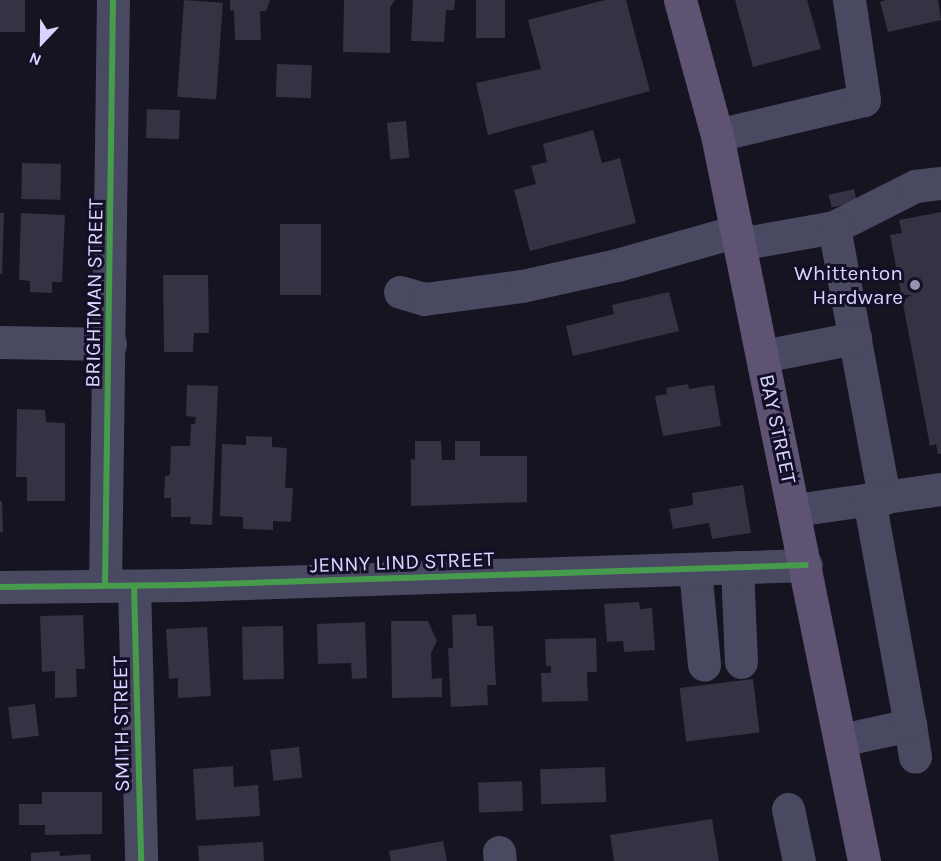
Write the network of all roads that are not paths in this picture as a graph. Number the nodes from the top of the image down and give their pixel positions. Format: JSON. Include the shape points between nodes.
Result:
{"nodes":[{"id":1,"x":113,"y":0,"type":"edge"},
{"id":2,"x":680,"y":0,"type":"edge"},
{"id":3,"x":849,"y":0,"type":"edge"},
{"id":4,"x":717,"y":135,"type":"junction"},
{"id":5,"x":941,"y":183,"type":"edge"},
{"id":6,"x":834,"y":226,"type":"junction"},
{"id":7,"x":738,"y":237,"type":"junction"},
{"id":8,"x":400,"y":292,"type":"dead end"},
{"id":9,"x":855,"y":338,"type":"junction"},
{"id":10,"x":0,"y":342,"type":"edge"},
{"id":11,"x":110,"y":344,"type":"junction"},
{"id":12,"x":763,"y":356,"type":"junction"},
{"id":13,"x":941,"y":489,"type":"edge"},
{"id":14,"x":877,"y":499,"type":"junction"},
{"id":15,"x":795,"y":510,"type":"junction"},
{"id":16,"x":806,"y":565,"type":"junction"},
{"id":17,"x":737,"y":567,"type":"junction"},
{"id":18,"x":695,"y":569,"type":"junction"},
{"id":19,"x":119,"y":586,"type":"junction"},
{"id":20,"x":0,"y":587,"type":"edge"},
{"id":21,"x":741,"y":662,"type":"dead end"},
{"id":22,"x":704,"y":665,"type":"dead end"},
{"id":23,"x":910,"y":725,"type":"junction"},
{"id":24,"x":840,"y":740,"type":"junction"},
{"id":25,"x":915,"y":757,"type":"dead end"},
{"id":26,"x":788,"y":809,"type":"dead end"},
{"id":27,"x":141,"y":861,"type":"edge"},
{"id":28,"x":799,"y":861,"type":"edge"},
{"id":29,"x":864,"y":861,"type":"edge"}],
"edges":[{"from":1,"to":11,"type":"street","name":"BRIGHTMAN STREET"},
{"from":2,"to":4,"type":"main road","name":"BAY STREET"},
{"from":3,"to":4,"type":"street","via":[[864,100]]},
{"from":4,"to":7,"type":"main road","name":"BAY STREET"},
{"from":5,"to":6,"type":"street","via":[[915,186]]},
{"from":6,"to":7,"type":"street"},
{"from":6,"to":9,"type":"street"},
{"from":7,"to":8,"type":"street","via":[[522,286],[424,298]]},
{"from":7,"to":12,"type":"main road","name":"BAY STREET"},
{"from":9,"to":12,"type":"street"},
{"from":9,"to":14,"type":"street"},
{"from":10,"to":11,"type":"street"},
{"from":11,"to":19,"type":"street","name":"BRIGHTMAN STREET"},
{"from":12,"to":15,"type":"main road","name":"BAY STREET"},
{"from":13,"to":14,"type":"street"},
{"from":14,"to":15,"type":"street"},
{"from":14,"to":23,"type":"street"},
{"from":15,"to":16,"type":"main road","name":"BAY STREET"},
{"from":16,"to":17,"type":"street","name":"JENNY LIND STREET"},
{"from":16,"to":24,"type":"main road","name":"BAY STREET"},
{"from":17,"to":18,"type":"street","name":"JENNY LIND STREET"},
{"from":17,"to":21,"type":"street"},
{"from":18,"to":19,"type":"street","name":"JENNY LIND STREET"},
{"from":18,"to":22,"type":"street"},
{"from":19,"to":20,"type":"street","name":"JENNY LIND STREET"},
{"from":19,"to":27,"type":"street","name":"SMITH STREET"},
{"from":23,"to":24,"type":"street"},
{"from":23,"to":25,"type":"street"},
{"from":24,"to":29,"type":"main road","name":"BAY STREET"},
{"from":26,"to":28,"type":"street"}]}
